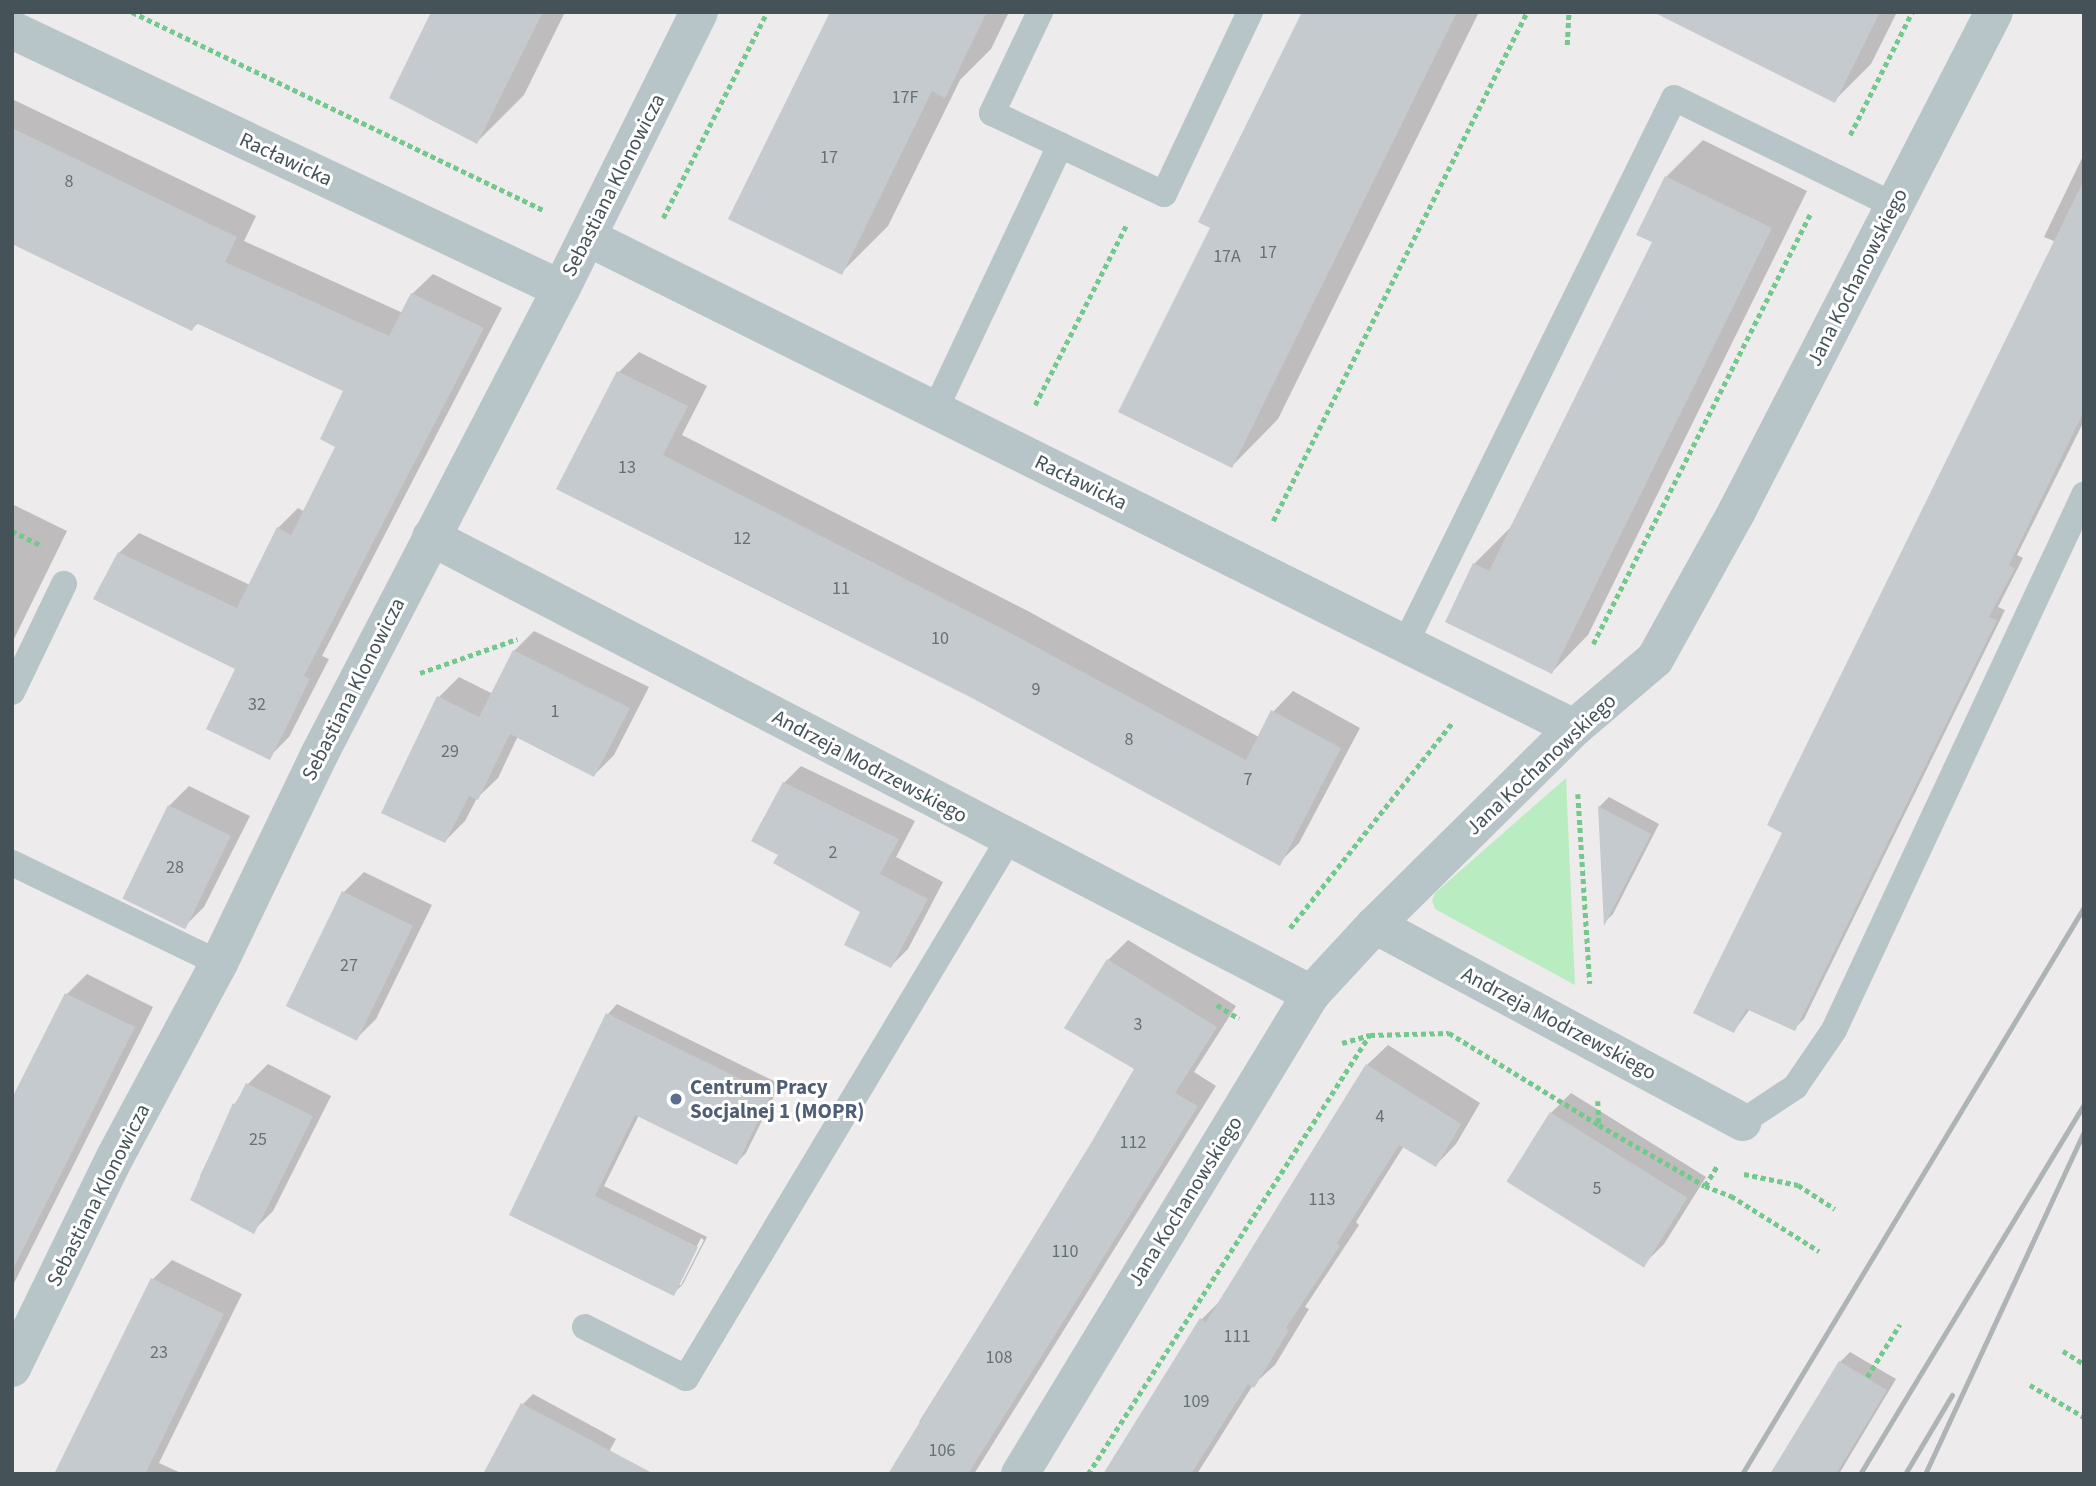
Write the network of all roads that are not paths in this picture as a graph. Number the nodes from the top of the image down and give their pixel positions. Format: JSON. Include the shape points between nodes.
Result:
{"nodes":[{"id":1,"x":699,"y":12,"type":"edge"},
{"id":2,"x":1040,"y":12,"type":"edge"},
{"id":3,"x":1250,"y":12,"type":"edge"},
{"id":4,"x":1994,"y":12,"type":"edge"},
{"id":5,"x":12,"y":30,"type":"edge"},
{"id":6,"x":1060,"y":145,"type":"junction"},
{"id":7,"x":1893,"y":205,"type":"junction"},
{"id":8,"x":587,"y":236,"type":"junction"},
{"id":9,"x":561,"y":289,"type":"junction"},
{"id":10,"x":934,"y":410,"type":"junction"},
{"id":11,"x":2084,"y":495,"type":"edge"},
{"id":12,"x":431,"y":537,"type":"junction"},
{"id":13,"x":64,"y":584,"type":"dead end"},
{"id":14,"x":1406,"y":642,"type":"junction"},
{"id":15,"x":12,"y":692,"type":"edge"},
{"id":16,"x":1574,"y":728,"type":"junction"},
{"id":17,"x":1009,"y":839,"type":"junction"},
{"id":18,"x":12,"y":863,"type":"edge"},
{"id":19,"x":1375,"y":925,"type":"junction"},
{"id":20,"x":219,"y":963,"type":"junction"},
{"id":21,"x":1311,"y":994,"type":"junction"},
{"id":22,"x":1742,"y":1122,"type":"joint"},
{"id":23,"x":585,"y":1327,"type":"dead end"},
{"id":24,"x":12,"y":1368,"type":"edge"},
{"id":25,"x":1020,"y":1474,"type":"edge"}],
"edges":[{"from":1,"to":8,"type":"street","name":"Sebastiana Klonowicza"},
{"from":2,"to":6,"type":"lane","via":[[992,113]]},
{"from":3,"to":6,"type":"lane","via":[[1164,194]]},
{"from":4,"to":7,"type":"street","name":"Jana Kochanowskiego"},
{"from":5,"to":9,"type":"street","name":"Racławicka"},
{"from":6,"to":10,"type":"lane"},
{"from":7,"to":14,"type":"lane","via":[[1674,98]]},
{"from":7,"to":16,"type":"street","name":"Jana Kochanowskiego","via":[[1754,479],[1655,659]]},
{"from":8,"to":9,"type":"street","name":"Sebastiana Klonowicza"},
{"from":8,"to":10,"type":"street","name":"Racławicka"},
{"from":9,"to":12,"type":"street","name":"Sebastiana Klonowicza"},
{"from":10,"to":14,"type":"street","name":"Racławicka"},
{"from":11,"to":22,"type":"lane","via":[[1834,1030],[1795,1087]]},
{"from":12,"to":17,"type":"street","name":"Andrzeja Modrzewskiego"},
{"from":12,"to":20,"type":"street","name":"Sebastiana Klonowicza"},
{"from":13,"to":15,"type":"lane"},
{"from":14,"to":16,"type":"street","name":"Racławicka"},
{"from":16,"to":19,"type":"street","name":"Jana Kochanowskiego"},
{"from":17,"to":21,"type":"street","name":"Andrzeja Modrzewskiego"},
{"from":17,"to":23,"type":"lane","via":[[686,1378]]},
{"from":18,"to":20,"type":"lane"},
{"from":19,"to":21,"type":"street","name":"Jana Kochanowskiego"},
{"from":19,"to":22,"type":"street","name":"Andrzeja Modrzewskiego"},
{"from":20,"to":24,"type":"street","name":"Sebastiana Klonowicza","via":[[115,1157]]},
{"from":21,"to":25,"type":"street","name":"Jana Kochanowskiego"}]}
